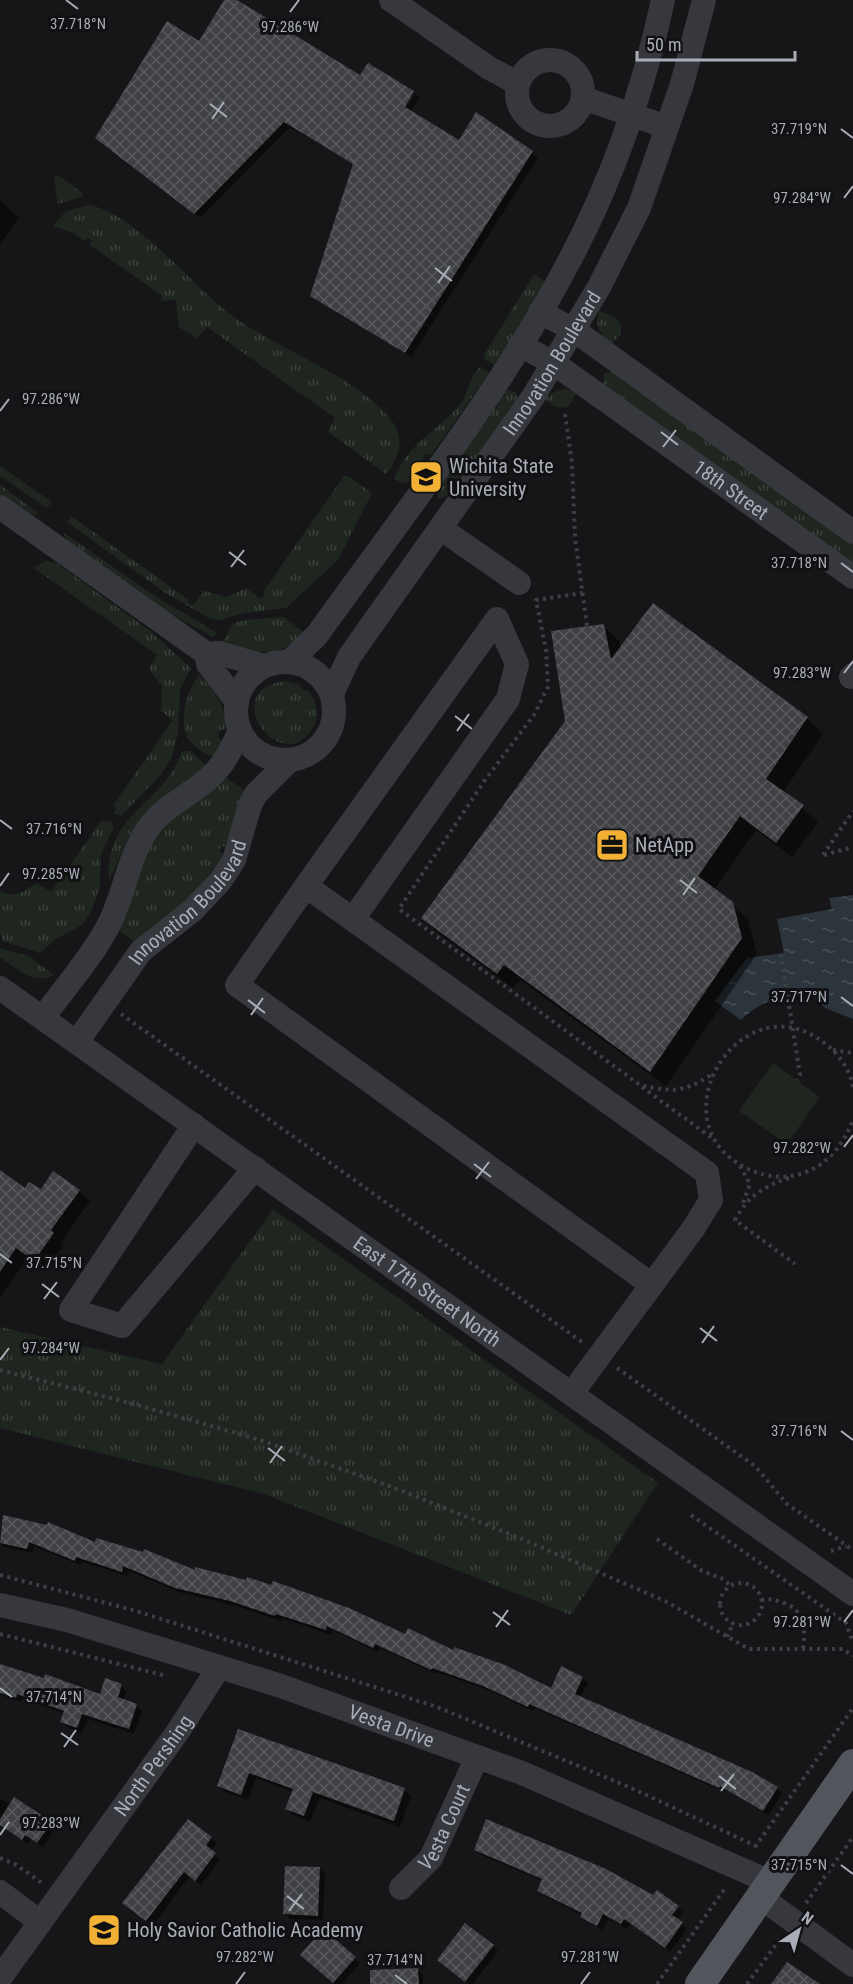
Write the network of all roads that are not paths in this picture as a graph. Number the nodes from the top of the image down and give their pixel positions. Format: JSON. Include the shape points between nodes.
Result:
{"nodes":[{"id":1,"x":391,"y":0,"type":"edge"},
{"id":2,"x":663,"y":0,"type":"edge"},
{"id":3,"x":704,"y":0,"type":"edge"},
{"id":4,"x":518,"y":83,"type":"junction"},
{"id":5,"x":583,"y":98,"type":"junction"},
{"id":6,"x":632,"y":113,"type":"junction"},
{"id":7,"x":667,"y":127,"type":"junction"},
{"id":8,"x":540,"y":312,"type":"junction"},
{"id":9,"x":574,"y":330,"type":"junction"},
{"id":10,"x":520,"y":345,"type":"junction"},
{"id":11,"x":555,"y":364,"type":"junction"},
{"id":12,"x":0,"y":507,"type":"edge"},
{"id":13,"x":440,"y":528,"type":"junction"},
{"id":14,"x":853,"y":532,"type":"edge"},
{"id":15,"x":853,"y":577,"type":"edge"},
{"id":16,"x":519,"y":583,"type":"dead end"},
{"id":17,"x":207,"y":654,"type":"junction"},
{"id":18,"x":289,"y":662,"type":"junction"},
{"id":19,"x":264,"y":666,"type":"junction"},
{"id":20,"x":332,"y":694,"type":"junction"},
{"id":21,"x":237,"y":702,"type":"junction"},
{"id":22,"x":240,"y":731,"type":"junction"},
{"id":23,"x":289,"y":761,"type":"junction"},
{"id":24,"x":306,"y":886,"type":"junction"},
{"id":25,"x":353,"y":919,"type":"junction"},
{"id":26,"x":0,"y":988,"type":"edge"},
{"id":27,"x":43,"y":1018,"type":"junction"},
{"id":28,"x":77,"y":1042,"type":"junction"},
{"id":29,"x":194,"y":1125,"type":"junction"},
{"id":30,"x":255,"y":1168,"type":"junction"},
{"id":31,"x":652,"y":1285,"type":"junction"},
{"id":32,"x":572,"y":1394,"type":"junction"},
{"id":33,"x":853,"y":1594,"type":"edge"},
{"id":34,"x":0,"y":1605,"type":"edge"},
{"id":35,"x":219,"y":1667,"type":"junction"},
{"id":36,"x":477,"y":1757,"type":"junction"},
{"id":37,"x":853,"y":1764,"type":"edge"},
{"id":38,"x":401,"y":1888,"type":"dead end"},
{"id":39,"x":765,"y":1889,"type":"junction"},
{"id":40,"x":0,"y":1892,"type":"edge"},
{"id":41,"x":40,"y":1922,"type":"junction"},
{"id":42,"x":853,"y":1965,"type":"edge"},
{"id":43,"x":0,"y":1978,"type":"edge"},
{"id":44,"x":700,"y":1984,"type":"edge"}],
"edges":[{"from":1,"to":4,"type":"street","via":[[489,68]]},
{"from":2,"to":6,"type":"street","name":"Innovation Boulevard"},
{"from":3,"to":7,"type":"street","name":"Innovation Boulevard"},
{"from":4,"to":5,"type":"street","via":[[522,73],[540,61],[560,61],[578,75]]},
{"from":4,"to":5,"type":"street","via":[[518,104],[539,125],[562,124],[572,118]]},
{"from":5,"to":6,"type":"street"},
{"from":6,"to":7,"type":"street"},
{"from":6,"to":8,"type":"street","name":"Innovation Boulevard","via":[[599,199]]},
{"from":7,"to":9,"type":"street","name":"Innovation Boulevard","via":[[639,208]]},
{"from":8,"to":9,"type":"street","name":"18th Street"},
{"from":8,"to":10,"type":"street","name":"Innovation Boulevard"},
{"from":9,"to":11,"type":"street","name":"Innovation Boulevard"},
{"from":9,"to":14,"type":"street","name":"18th Street"},
{"from":10,"to":11,"type":"street","name":"18th Street"},
{"from":10,"to":18,"type":"street","name":"Innovation Boulevard","via":[[502,376],[317,635]]},
{"from":11,"to":13,"type":"street","name":"Innovation Boulevard"},
{"from":11,"to":15,"type":"street","name":"18th Street"},
{"from":12,"to":17,"type":"street"},
{"from":13,"to":16,"type":"street"},
{"from":13,"to":20,"type":"street","name":"Innovation Boulevard","via":[[349,657]]},
{"from":17,"to":19,"type":"street","via":[[219,653]]},
{"from":17,"to":21,"type":"street","via":[[208,664]]},
{"from":18,"to":19,"type":"street"},
{"from":18,"to":20,"type":"street","via":[[315,672]]},
{"from":19,"to":21,"type":"street","via":[[246,681]]},
{"from":20,"to":23,"type":"street","name":"Innovation Boulevard","via":[[335,710],[327,738],[310,754]]},
{"from":21,"to":22,"type":"street"},
{"from":22,"to":23,"type":"street","via":[[265,756]]},
{"from":22,"to":27,"type":"street","name":"Innovation Boulevard","via":[[210,778],[164,810],[148,830],[129,863],[108,927]]},
{"from":23,"to":28,"type":"street","name":"Innovation Boulevard","via":[[256,794],[234,860],[221,880],[194,910],[141,951]]},
{"from":24,"to":25,"type":"street"},
{"from":24,"to":25,"type":"street","via":[[497,619],[517,664],[508,699]]},
{"from":24,"to":31,"type":"street","via":[[237,986]]},
{"from":25,"to":31,"type":"street","via":[[707,1173],[711,1200]]},
{"from":26,"to":27,"type":"street","name":"East 17th Street North"},
{"from":27,"to":28,"type":"street","name":"East 17th Street North"},
{"from":28,"to":29,"type":"street","name":"East 17th Street North"},
{"from":29,"to":30,"type":"street","name":"East 17th Street North"},
{"from":29,"to":30,"type":"street","via":[[71,1310],[122,1326]]},
{"from":30,"to":32,"type":"street","name":"East 17th Street North"},
{"from":31,"to":32,"type":"street"},
{"from":32,"to":33,"type":"street","name":"East 17th Street North"},
{"from":34,"to":35,"type":"street","name":"Vesta Drive","via":[[67,1620]]},
{"from":35,"to":36,"type":"street","name":"Vesta Drive"},
{"from":35,"to":41,"type":"street","name":"North Pershing","via":[[179,1730]]},
{"from":36,"to":38,"type":"street","name":"Vesta Court","via":[[430,1858]]},
{"from":36,"to":39,"type":"street","name":"Vesta Drive","via":[[740,1869]]},
{"from":37,"to":39,"type":"main road"},
{"from":39,"to":42,"type":"street","name":"Vesta Drive"},
{"from":39,"to":44,"type":"main road"},
{"from":40,"to":41,"type":"street"},
{"from":41,"to":43,"type":"street","name":"North Pershing"}]}
